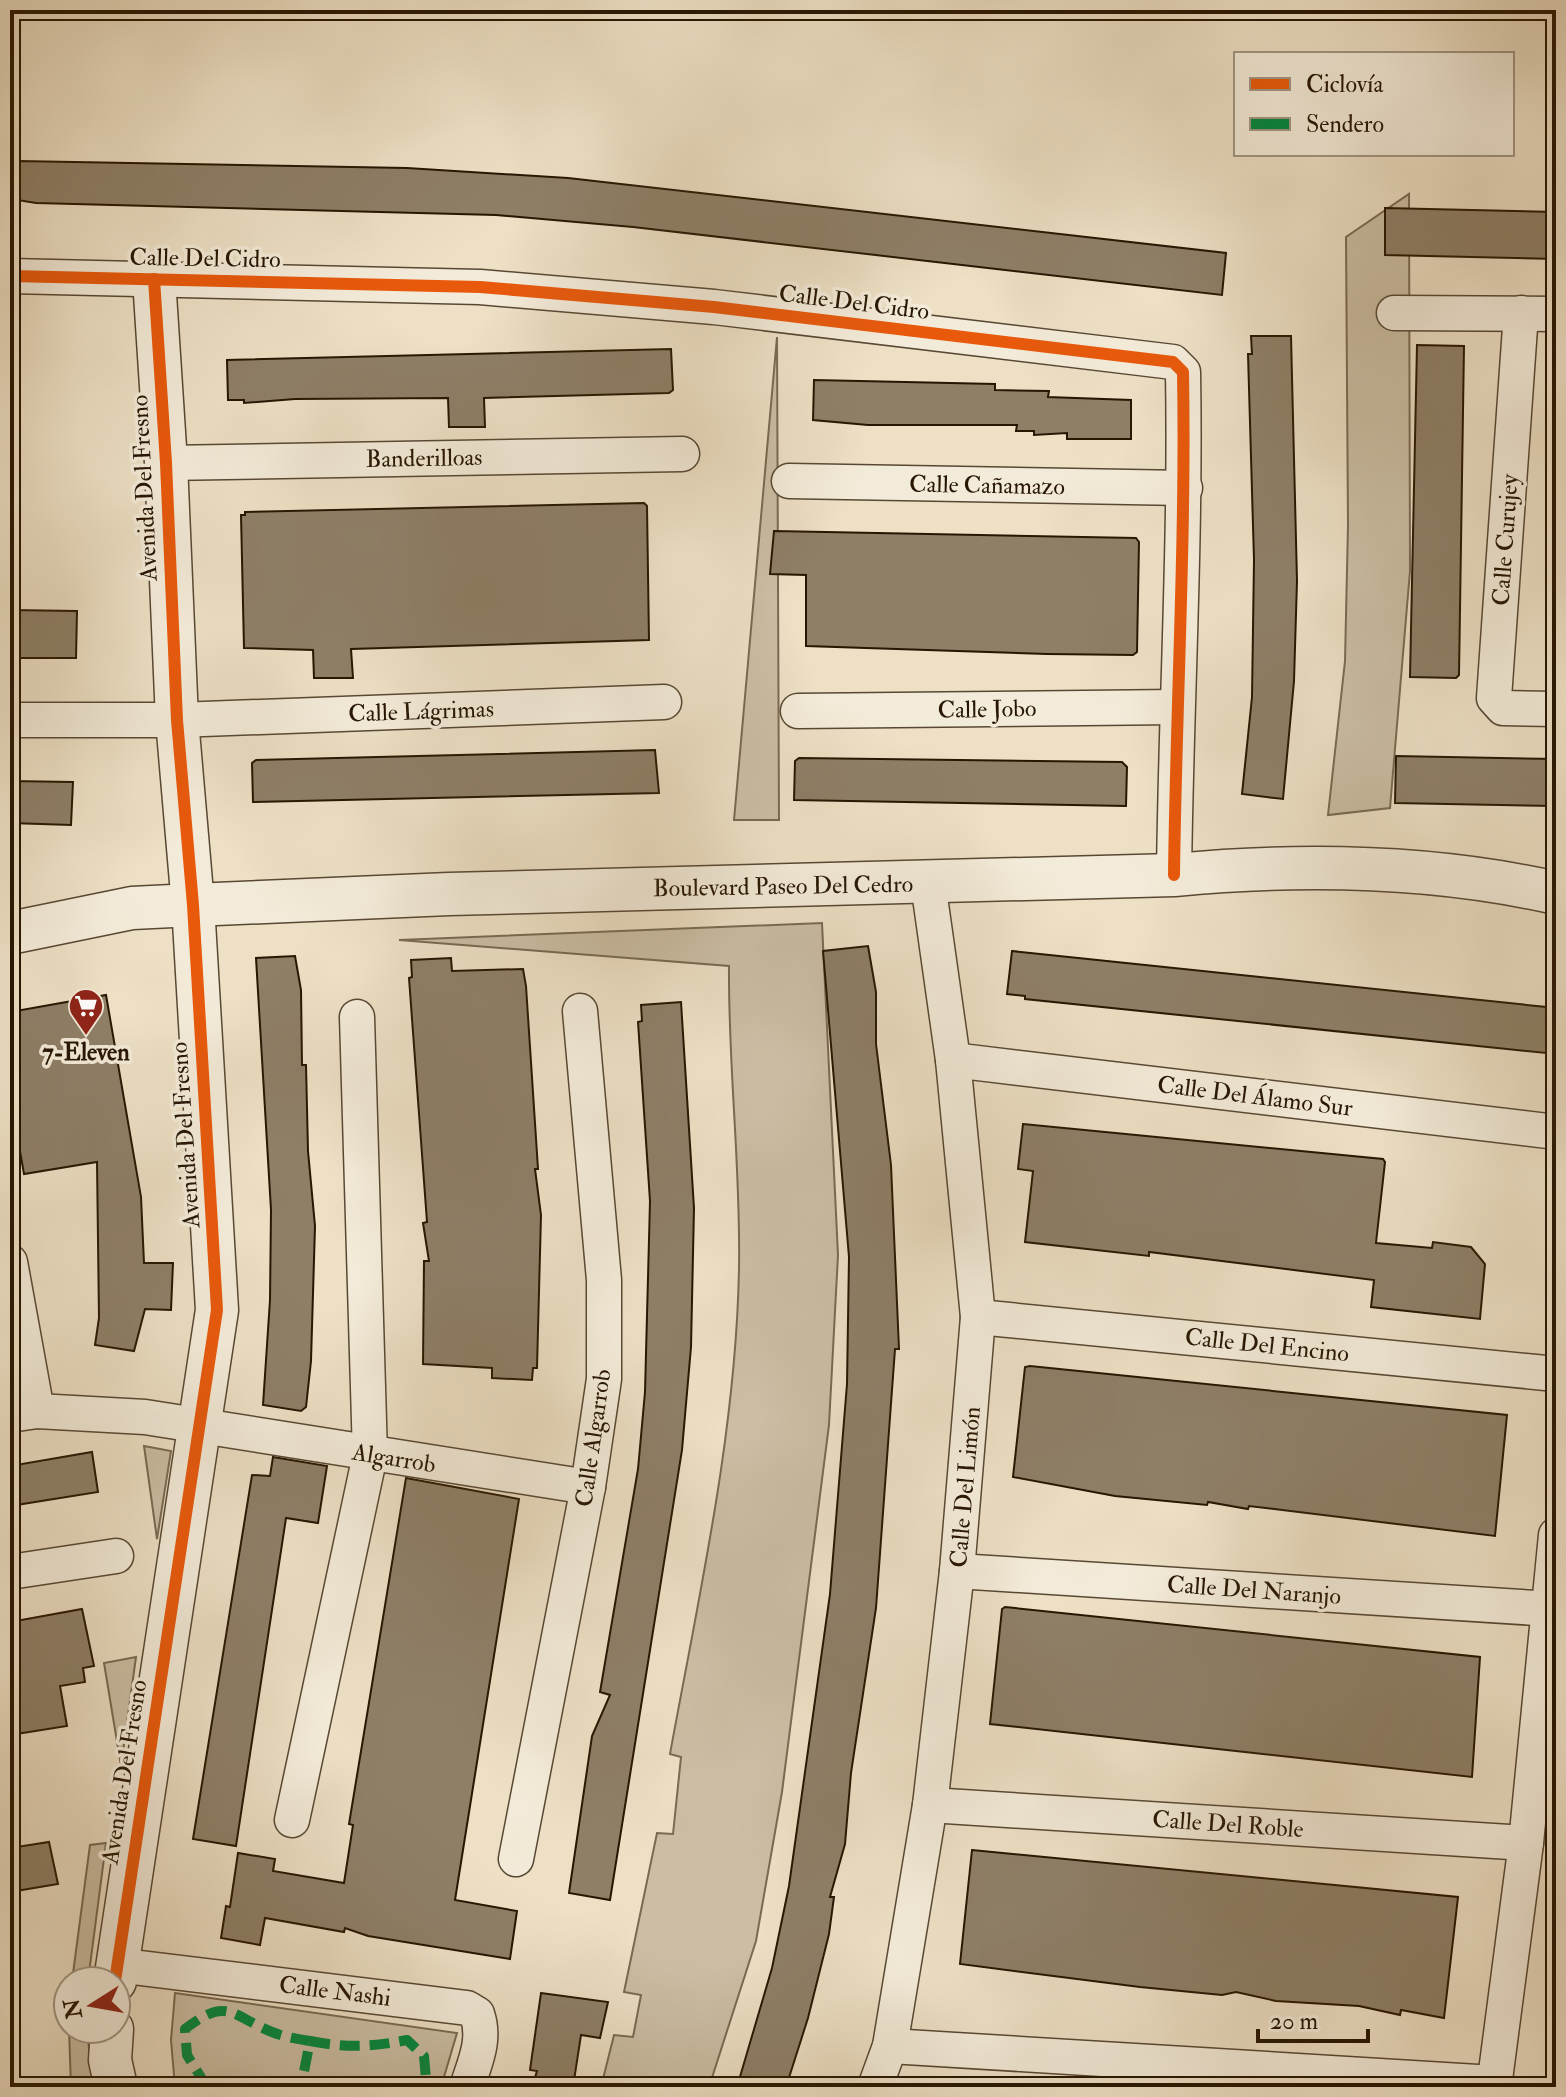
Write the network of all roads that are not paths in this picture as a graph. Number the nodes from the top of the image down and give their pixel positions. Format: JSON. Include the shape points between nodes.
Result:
{"nodes":[{"id":1,"x":10,"y":276,"type":"edge"},
{"id":2,"x":154,"y":279,"type":"junction"},
{"id":3,"x":1394,"y":313,"type":"dead end"},
{"id":4,"x":1521,"y":313,"type":"junction"},
{"id":5,"x":1556,"y":314,"type":"edge"},
{"id":6,"x":682,"y":454,"type":"dead end"},
{"id":7,"x":166,"y":463,"type":"junction"},
{"id":8,"x":789,"y":481,"type":"dead end"},
{"id":9,"x":1185,"y":488,"type":"junction"},
{"id":10,"x":664,"y":702,"type":"dead end"},
{"id":11,"x":1176,"y":707,"type":"junction"},
{"id":12,"x":1556,"y":709,"type":"edge"},
{"id":13,"x":798,"y":711,"type":"dead end"},
{"id":14,"x":10,"y":720,"type":"edge"},
{"id":15,"x":177,"y":720,"type":"junction"},
{"id":16,"x":1174,"y":875,"type":"junction"},
{"id":17,"x":928,"y":883,"type":"junction"},
{"id":18,"x":1556,"y":893,"type":"edge"},
{"id":19,"x":193,"y":905,"type":"junction"},
{"id":20,"x":10,"y":933,"type":"edge"},
{"id":21,"x":580,"y":1011,"type":"dead end"},
{"id":22,"x":357,"y":1017,"type":"dead end"},
{"id":23,"x":953,"y":1060,"type":"junction"},
{"id":24,"x":1556,"y":1132,"type":"edge"},
{"id":25,"x":10,"y":1262,"type":"edge"},
{"id":26,"x":978,"y":1317,"type":"junction"},
{"id":27,"x":1556,"y":1374,"type":"edge"},
{"id":28,"x":24,"y":1413,"type":"edge"},
{"id":29,"x":201,"y":1425,"type":"junction"},
{"id":30,"x":370,"y":1455,"type":"junction"},
{"id":31,"x":588,"y":1487,"type":"junction"},
{"id":32,"x":1556,"y":1535,"type":"edge"},
{"id":33,"x":116,"y":1556,"type":"dead end"},
{"id":34,"x":957,"y":1571,"type":"junction"},
{"id":35,"x":10,"y":1572,"type":"edge"},
{"id":36,"x":1552,"y":1609,"type":"junction"},
{"id":37,"x":930,"y":1805,"type":"junction"},
{"id":38,"x":292,"y":1820,"type":"dead end"},
{"id":39,"x":1526,"y":1843,"type":"junction"},
{"id":40,"x":516,"y":1859,"type":"dead end"},
{"id":41,"x":116,"y":1965,"type":"edge"},
{"id":42,"x":132,"y":1975,"type":"edge"},
{"id":43,"x":111,"y":2045,"type":"edge"},
{"id":44,"x":890,"y":2046,"type":"junction"},
{"id":45,"x":1494,"y":2085,"type":"edge"},
{"id":46,"x":116,"y":2087,"type":"edge"},
{"id":47,"x":467,"y":2087,"type":"edge"},
{"id":48,"x":875,"y":2087,"type":"edge"}],
"edges":[{"from":1,"to":2,"type":"street","name":"Calle Del Cidro"},
{"from":2,"to":7,"type":"street","name":"Avenida Del Fresno"},
{"from":2,"to":9,"type":"street","name":"Calle Del Cidro","via":[[496,288],[714,307],[1173,362],[1183,372]]},
{"from":3,"to":4,"type":"street"},
{"from":4,"to":5,"type":"street"},
{"from":4,"to":12,"type":"street","name":"Calle Curujey","via":[[1494,698],[1503,708]]},
{"from":6,"to":7,"type":"street","name":"Banderilloas"},
{"from":7,"to":15,"type":"street","name":"Avenida Del Fresno"},
{"from":8,"to":9,"type":"street","name":"Calle Cañamazo"},
{"from":9,"to":11,"type":"street","name":"Calle Del Cidro"},
{"from":10,"to":15,"type":"street","name":"Calle Lágrimas"},
{"from":11,"to":13,"type":"street","name":"Calle Jobo"},
{"from":11,"to":16,"type":"street","name":"Calle Del Cidro"},
{"from":14,"to":15,"type":"street","name":"Calle Lágrimas"},
{"from":15,"to":19,"type":"street","name":"Avenida Del Fresno"},
{"from":16,"to":17,"type":"street","name":"Boulevard Paseo Del Cedro"},
{"from":16,"to":18,"type":"street","name":"Boulevard Paseo Del Cedro","via":[[1353,868],[1504,882]]},
{"from":17,"to":19,"type":"street","name":"Boulevard Paseo Del Cedro"},
{"from":17,"to":23,"type":"street","name":"Calle Del Limón"},
{"from":19,"to":20,"type":"street","name":"Boulevard Paseo Del Cedro","via":[[132,908]]},
{"from":19,"to":29,"type":"street","name":"Avenida Del Fresno","via":[[217,1310]]},
{"from":21,"to":31,"type":"street","name":"Calle Algarrob","via":[[604,1280],[604,1379]]},
{"from":22,"to":30,"type":"street"},
{"from":23,"to":24,"type":"street","name":"Calle Del Álamo Sur"},
{"from":23,"to":26,"type":"street","name":"Calle Del Limón"},
{"from":25,"to":28,"type":"street"},
{"from":26,"to":27,"type":"street","name":"Calle Del Encino"},
{"from":26,"to":34,"type":"street","name":"Calle Del Limón"},
{"from":28,"to":29,"type":"street","name":"Algarrob","via":[[145,1417]]},
{"from":29,"to":30,"type":"street","name":"Algarrob"},
{"from":29,"to":41,"type":"street","name":"Avenida Del Fresno"},
{"from":30,"to":31,"type":"street","name":"Algarrob"},
{"from":30,"to":38,"type":"street"},
{"from":31,"to":40,"type":"street","name":"Calle Algarrob"},
{"from":32,"to":36,"type":"street"},
{"from":33,"to":35,"type":"street"},
{"from":34,"to":36,"type":"street","name":"Calle Del Naranjo"},
{"from":34,"to":37,"type":"street","name":"Calle Del Limón"},
{"from":36,"to":39,"type":"street"},
{"from":37,"to":39,"type":"street","name":"Calle Del Roble"},
{"from":37,"to":44,"type":"street","name":"Calle Del Limón"},
{"from":39,"to":45,"type":"street"},
{"from":42,"to":47,"type":"street","name":"Calle Nashi","via":[[467,2008],[477,2014],[482,2040]]},
{"from":43,"to":46,"type":"street"},
{"from":44,"to":45,"type":"street"},
{"from":44,"to":48,"type":"street","name":"Calle Del Limón"}]}
